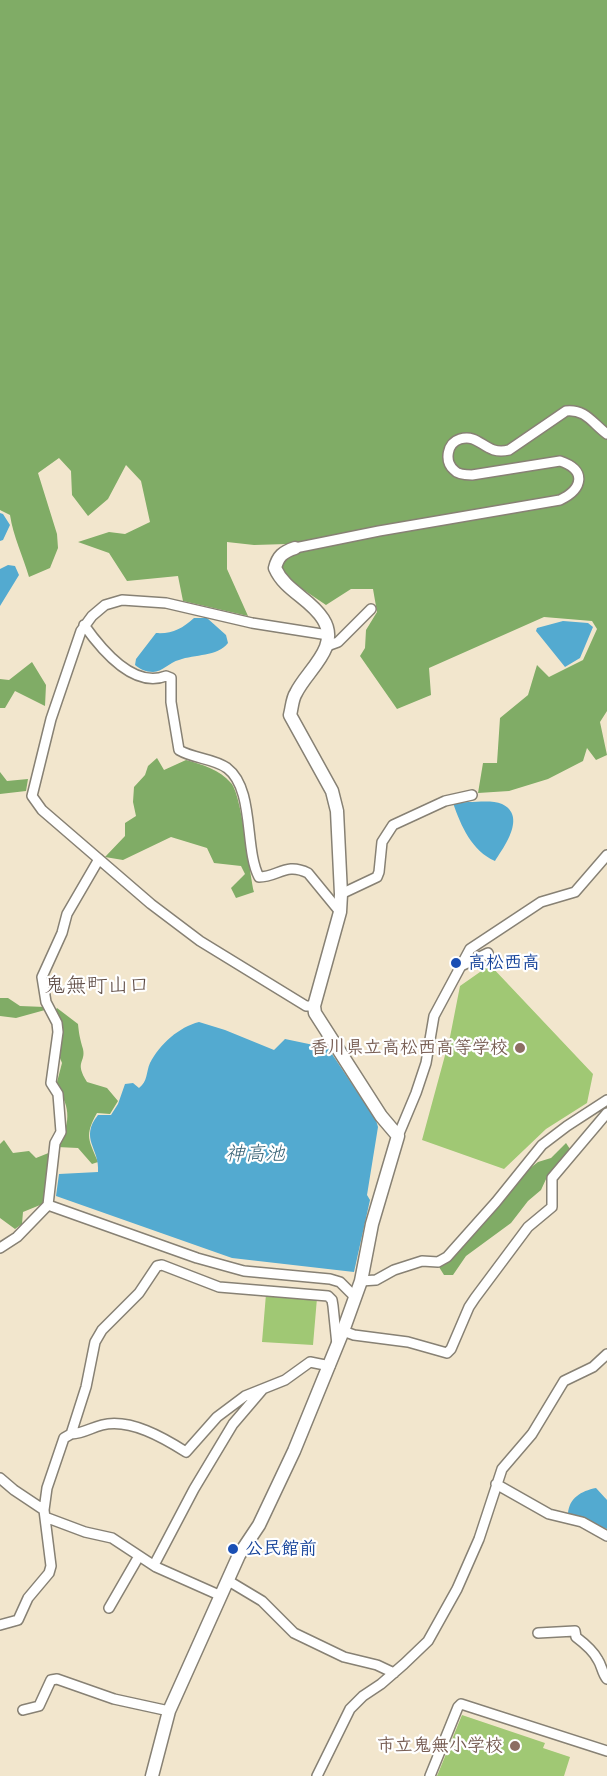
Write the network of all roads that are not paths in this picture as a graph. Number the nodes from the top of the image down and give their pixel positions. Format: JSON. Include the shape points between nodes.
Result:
{"nodes":[{"id":1,"x":607,"y":434,"type":"edge"},
{"id":2,"x":295,"y":548,"type":"joint"},
{"id":3,"x":371,"y":609,"type":"dead end"},
{"id":4,"x":84,"y":625,"type":"junction"},
{"id":5,"x":328,"y":640,"type":"junction"},
{"id":6,"x":472,"y":795,"type":"dead end"},
{"id":7,"x":607,"y":855,"type":"edge"},
{"id":8,"x":99,"y":859,"type":"junction"},
{"id":9,"x":341,"y":894,"type":"junction"},
{"id":10,"x":339,"y":912,"type":"junction"},
{"id":11,"x":488,"y":953,"type":"dead end"},
{"id":12,"x":461,"y":966,"type":"junction"},
{"id":13,"x":314,"y":1006,"type":"junction"},
{"id":14,"x":607,"y":1100,"type":"edge"},
{"id":15,"x":607,"y":1113,"type":"edge"},
{"id":16,"x":398,"y":1136,"type":"junction"},
{"id":17,"x":48,"y":1205,"type":"junction"},
{"id":18,"x":0,"y":1248,"type":"edge"},
{"id":19,"x":361,"y":1281,"type":"junction"},
{"id":20,"x":355,"y":1297,"type":"junction"},
{"id":21,"x":343,"y":1331,"type":"junction"},
{"id":22,"x":337,"y":1347,"type":"junction"},
{"id":23,"x":607,"y":1354,"type":"edge"},
{"id":24,"x":607,"y":1362,"type":"edge"},
{"id":25,"x":330,"y":1366,"type":"junction"},
{"id":26,"x":593,"y":1367,"type":"junction"},
{"id":27,"x":263,"y":1389,"type":"junction"},
{"id":28,"x":71,"y":1434,"type":"junction"},
{"id":29,"x":0,"y":1478,"type":"edge"},
{"id":30,"x":496,"y":1484,"type":"junction"},
{"id":31,"x":45,"y":1513,"type":"junction"},
{"id":32,"x":607,"y":1536,"type":"edge"},
{"id":33,"x":139,"y":1556,"type":"junction"},
{"id":34,"x":154,"y":1565,"type":"junction"},
{"id":35,"x":227,"y":1580,"type":"junction"},
{"id":36,"x":219,"y":1595,"type":"junction"},
{"id":37,"x":109,"y":1608,"type":"dead end"},
{"id":38,"x":0,"y":1625,"type":"edge"},
{"id":39,"x":538,"y":1633,"type":"dead end"},
{"id":40,"x":394,"y":1673,"type":"junction"},
{"id":41,"x":607,"y":1678,"type":"edge"},
{"id":42,"x":23,"y":1710,"type":"dead end"},
{"id":43,"x":169,"y":1712,"type":"junction"},
{"id":44,"x":607,"y":1751,"type":"edge"},
{"id":45,"x":152,"y":1776,"type":"edge"},
{"id":46,"x":317,"y":1776,"type":"edge"},
{"id":47,"x":430,"y":1776,"type":"edge"}],
"edges":[{"from":1,"to":2,"type":"street","via":[[575,410],[566,411],[509,450],[498,452],[477,440],[457,439],[449,447],[448,458],[454,471],[462,474],[472,476],[560,461],[573,465],[578,484],[572,494],[560,500]]},
{"from":2,"to":5,"type":"street","via":[[278,558],[275,568],[285,584],[324,619]]},
{"from":3,"to":5,"type":"street","via":[[338,642]]},
{"from":4,"to":5,"type":"street","via":[[105,605],[137,600],[166,603]]},
{"from":4,"to":8,"type":"street","via":[[51,719],[32,796],[42,810]]},
{"from":4,"to":10,"type":"street","via":[[118,664],[139,676],[171,678],[179,750],[226,767],[235,776],[241,788],[259,877],[288,868],[301,869]]},
{"from":5,"to":9,"type":"street","via":[[295,694],[290,715],[332,790],[337,812]]},
{"from":6,"to":9,"type":"street","via":[[445,801],[393,825],[382,842],[376,877]]},
{"from":7,"to":12,"type":"street","via":[[575,892],[532,908],[470,950]]},
{"from":8,"to":13,"type":"street","via":[[200,941],[306,1006]]},
{"from":8,"to":17,"type":"street","via":[[67,914],[42,977],[46,1002],[57,1023],[51,1083],[58,1094],[61,1132],[55,1143]]},
{"from":9,"to":10,"type":"street"},
{"from":10,"to":13,"type":"street"},
{"from":11,"to":12,"type":"street"},
{"from":12,"to":16,"type":"street","via":[[434,1016],[426,1063]]},
{"from":13,"to":16,"type":"street","via":[[340,1053]]},
{"from":14,"to":19,"type":"street","via":[[542,1145],[447,1257],[394,1270],[376,1280]]},
{"from":15,"to":21,"type":"street","via":[[552,1178],[552,1207],[528,1227],[475,1298],[447,1353]]},
{"from":16,"to":19,"type":"street","via":[[372,1224]]},
{"from":17,"to":18,"type":"street","via":[[17,1237]]},
{"from":17,"to":20,"type":"street","via":[[244,1271],[330,1279],[340,1282]]},
{"from":19,"to":20,"type":"street"},
{"from":20,"to":21,"type":"street"},
{"from":21,"to":22,"type":"street"},
{"from":22,"to":25,"type":"street"},
{"from":22,"to":28,"type":"street","via":[[332,1300],[328,1296],[219,1287],[157,1266],[139,1293],[95,1342]]},
{"from":23,"to":26,"type":"street"},
{"from":24,"to":26,"type":"street"},
{"from":25,"to":27,"type":"street","via":[[310,1362],[285,1380]]},
{"from":25,"to":35,"type":"street","via":[[260,1526]]},
{"from":26,"to":30,"type":"street","via":[[564,1381],[532,1434],[502,1469]]},
{"from":27,"to":28,"type":"street","via":[[245,1396],[217,1417],[186,1452],[140,1428],[115,1424]]},
{"from":27,"to":34,"type":"street","via":[[233,1424]]},
{"from":28,"to":31,"type":"street","via":[[64,1438],[47,1488]]},
{"from":29,"to":31,"type":"street"},
{"from":30,"to":32,"type":"street","via":[[549,1514],[582,1522]]},
{"from":30,"to":40,"type":"street","via":[[479,1539],[428,1641]]},
{"from":31,"to":33,"type":"street","via":[[85,1532],[112,1538]]},
{"from":31,"to":38,"type":"street","via":[[49,1573],[28,1598],[18,1620]]},
{"from":33,"to":34,"type":"street"},
{"from":33,"to":37,"type":"street"},
{"from":34,"to":36,"type":"street"},
{"from":35,"to":36,"type":"street"},
{"from":35,"to":40,"type":"street","via":[[262,1601],[294,1634],[344,1657]]},
{"from":36,"to":43,"type":"street"},
{"from":39,"to":41,"type":"street","via":[[575,1631],[576,1637],[598,1659]]},
{"from":40,"to":46,"type":"street","via":[[350,1709]]},
{"from":42,"to":43,"type":"street","via":[[39,1706],[51,1680],[57,1679],[114,1699]]},
{"from":43,"to":45,"type":"street"},
{"from":44,"to":47,"type":"street","via":[[461,1704]]}]}
